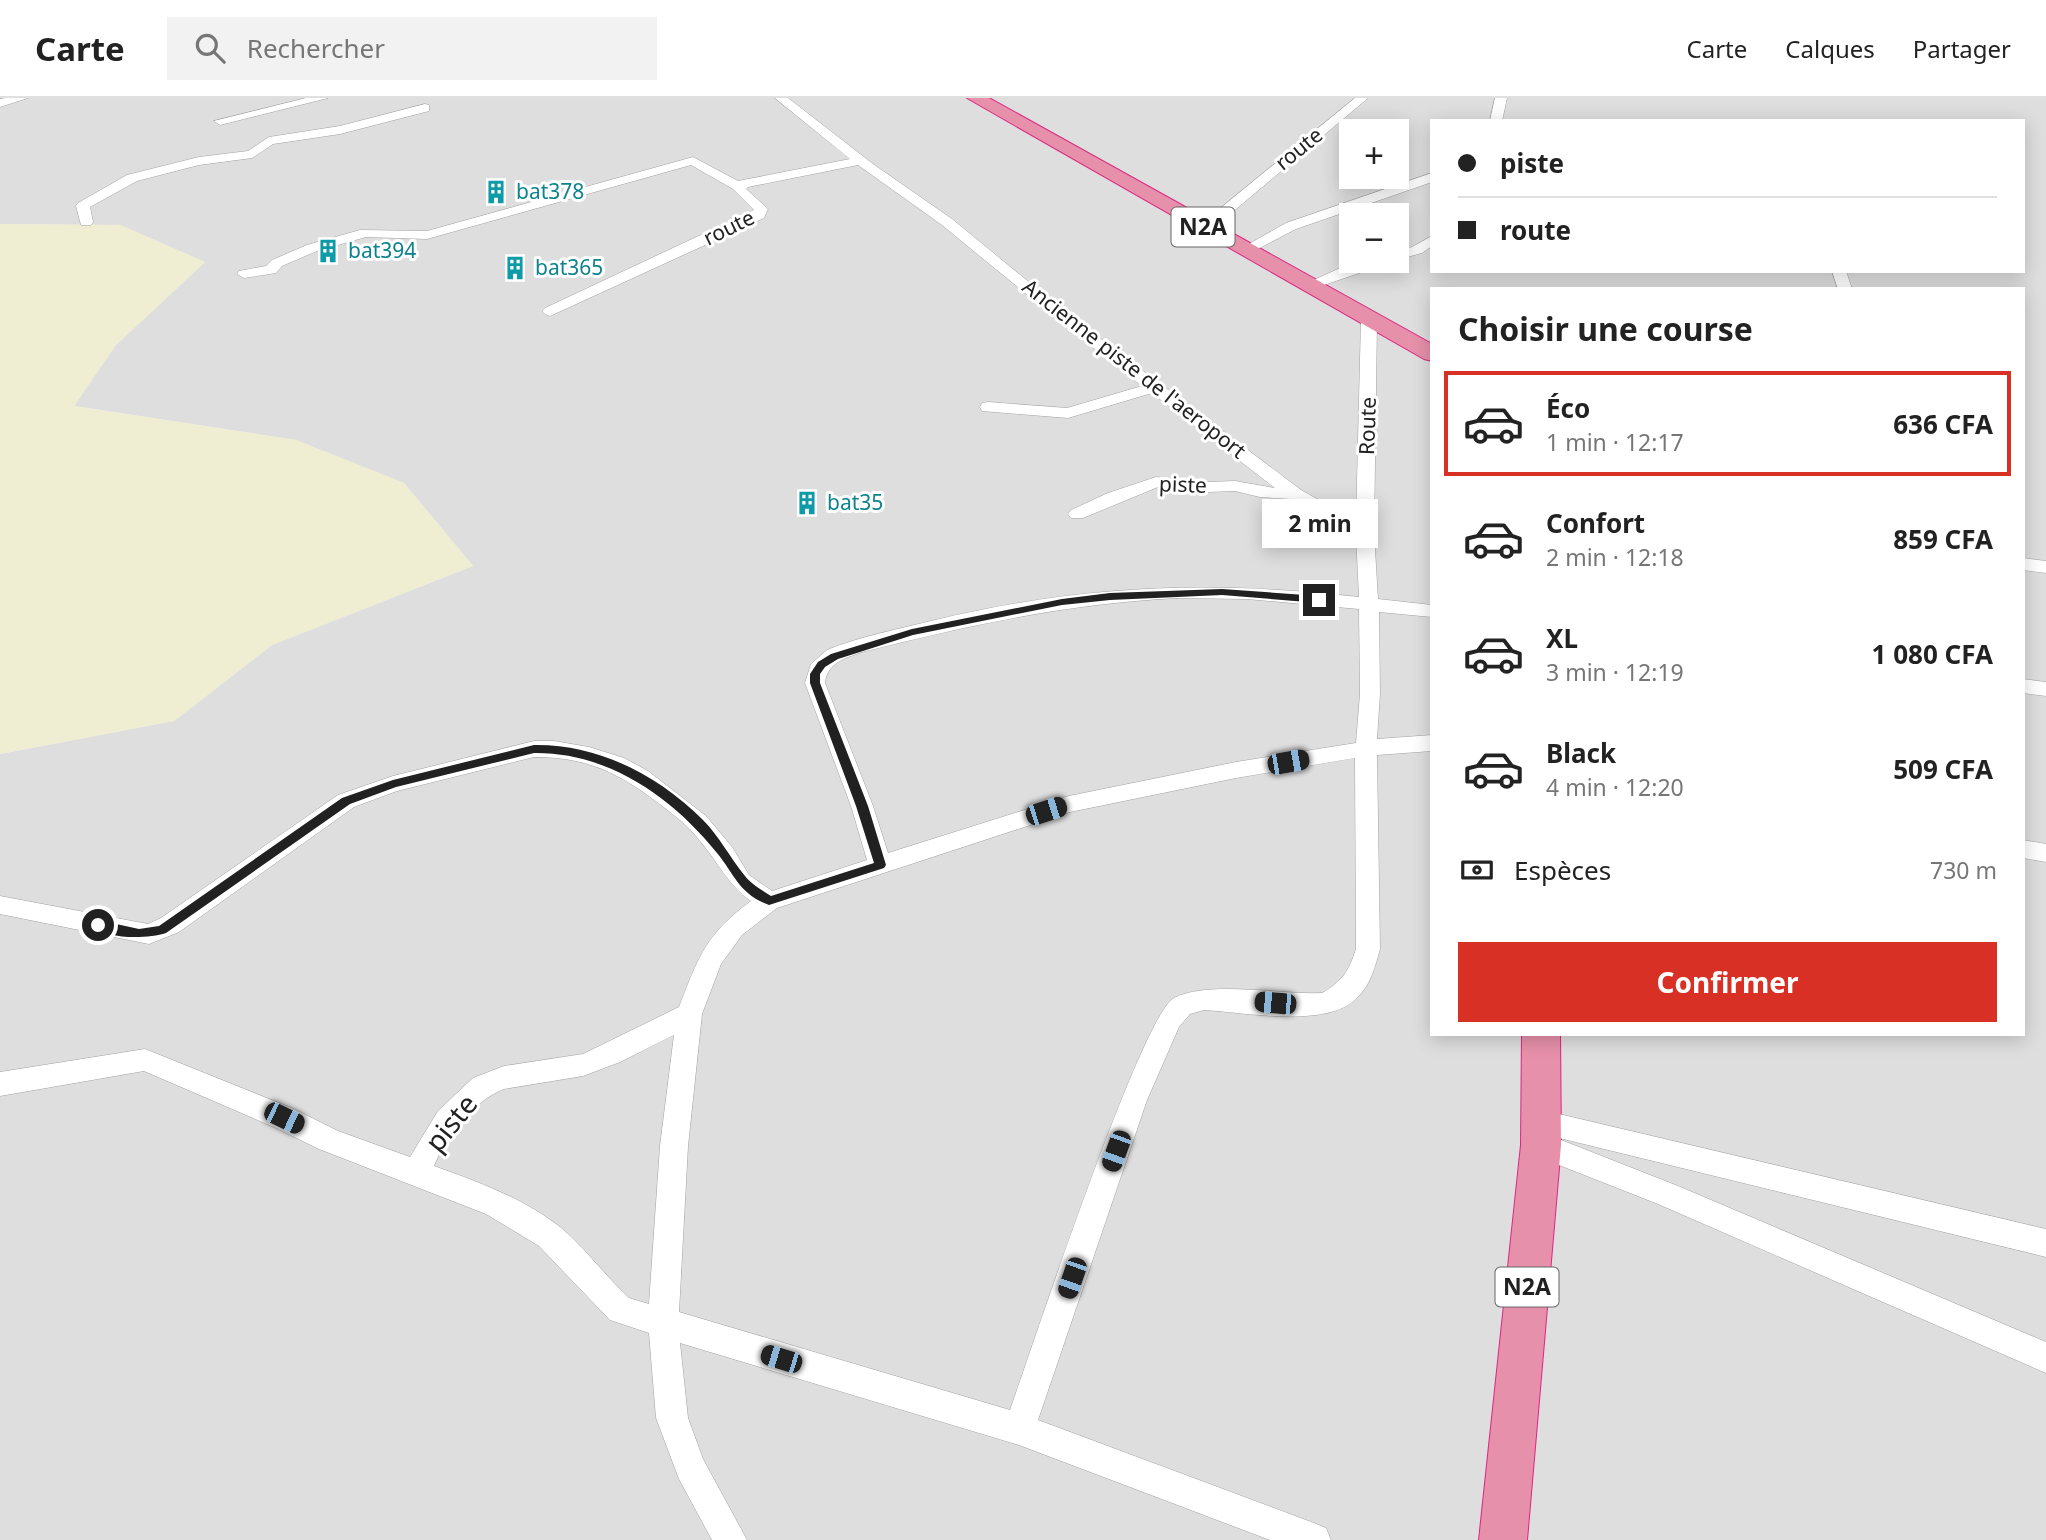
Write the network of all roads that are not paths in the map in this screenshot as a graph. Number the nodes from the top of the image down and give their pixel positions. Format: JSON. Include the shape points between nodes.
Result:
{"nodes":[{"id":1,"x":22,"y":98,"type":"edge"},
{"id":2,"x":321,"y":98,"type":"edge"},
{"id":3,"x":781,"y":98,"type":"edge"},
{"id":4,"x":979,"y":98,"type":"edge"},
{"id":5,"x":1362,"y":98,"type":"edge"},
{"id":6,"x":1501,"y":98,"type":"edge"},
{"id":7,"x":0,"y":103,"type":"edge"},
{"id":8,"x":421,"y":103,"type":"edge"},
{"id":9,"x":1496,"y":119,"type":"edge"},
{"id":10,"x":220,"y":121,"type":"dead end"},
{"id":11,"x":437,"y":122,"type":"dead end"},
{"id":12,"x":860,"y":161,"type":"junction"},
{"id":13,"x":1430,"y":178,"type":"edge"},
{"id":14,"x":739,"y":187,"type":"junction"},
{"id":15,"x":86,"y":222,"type":"dead end"},
{"id":16,"x":1205,"y":228,"type":"junction"},
{"id":17,"x":1430,"y":241,"type":"edge"},
{"id":18,"x":1245,"y":250,"type":"junction"},
{"id":19,"x":1409,"y":253,"type":"edge"},
{"id":20,"x":1340,"y":273,"type":"edge"},
{"id":21,"x":244,"y":274,"type":"dead end"},
{"id":22,"x":1310,"y":285,"type":"junction"},
{"id":23,"x":550,"y":311,"type":"dead end"},
{"id":24,"x":1369,"y":320,"type":"junction"},
{"id":25,"x":1430,"y":353,"type":"edge"},
{"id":26,"x":1155,"y":387,"type":"junction"},
{"id":27,"x":988,"y":407,"type":"dead end"},
{"id":28,"x":1295,"y":494,"type":"junction"},
{"id":29,"x":1077,"y":514,"type":"dead end"},
{"id":30,"x":1365,"y":533,"type":"junction"},
{"id":31,"x":2025,"y":564,"type":"edge"},
{"id":32,"x":2046,"y":567,"type":"edge"},
{"id":33,"x":1369,"y":604,"type":"junction"},
{"id":34,"x":1430,"y":611,"type":"edge"},
{"id":35,"x":2025,"y":686,"type":"edge"},
{"id":36,"x":2046,"y":689,"type":"edge"},
{"id":37,"x":1430,"y":743,"type":"edge"},
{"id":38,"x":1366,"y":749,"type":"junction"},
{"id":39,"x":2025,"y":849,"type":"edge"},
{"id":40,"x":2046,"y":853,"type":"edge"},
{"id":41,"x":880,"y":865,"type":"junction"},
{"id":42,"x":769,"y":901,"type":"junction"},
{"id":43,"x":0,"y":905,"type":"edge"},
{"id":44,"x":689,"y":1014,"type":"junction"},
{"id":45,"x":1541,"y":1036,"type":"edge"},
{"id":46,"x":0,"y":1084,"type":"edge"},
{"id":47,"x":1542,"y":1133,"type":"junction"},
{"id":48,"x":418,"y":1173,"type":"junction"},
{"id":49,"x":2046,"y":1243,"type":"edge"},
{"id":50,"x":663,"y":1324,"type":"junction"},
{"id":51,"x":2046,"y":1359,"type":"edge"},
{"id":52,"x":1018,"y":1429,"type":"junction"},
{"id":53,"x":730,"y":1540,"type":"edge"},
{"id":54,"x":1314,"y":1540,"type":"edge"},
{"id":55,"x":1503,"y":1540,"type":"edge"}],
"edges":[{"from":1,"to":7,"type":"street"},
{"from":2,"to":10,"type":"street"},
{"from":3,"to":12,"type":"street","name":"Ancienne piste de l'aeroport"},
{"from":4,"to":16,"type":"highway","number":"N2A"},
{"from":5,"to":16,"type":"street","name":"route"},
{"from":6,"to":9,"type":"street"},
{"from":8,"to":11,"type":"street"},
{"from":8,"to":15,"type":"street","via":[[340,130],[270,141],[251,154],[132,178],[83,206]]},
{"from":12,"to":14,"type":"street","name":"route"},
{"from":12,"to":26,"type":"street","name":"Ancienne piste de l'aeroport","via":[[947,222]]},
{"from":13,"to":18,"type":"street","via":[[1291,226]]},
{"from":14,"to":21,"type":"street","via":[[693,161],[427,235],[365,233],[312,248],[271,270]]},
{"from":14,"to":23,"type":"street","name":"route","via":[[761,209],[759,215]]},
{"from":16,"to":18,"type":"highway","number":"N2A"},
{"from":17,"to":19,"type":"street"},
{"from":18,"to":22,"type":"highway","number":"N2A"},
{"from":20,"to":22,"type":"street"},
{"from":22,"to":24,"type":"highway","number":"N2A"},
{"from":24,"to":25,"type":"highway","number":"N2A"},
{"from":24,"to":30,"type":"street","name":"Route"},
{"from":26,"to":27,"type":"street","via":[[1068,413]]},
{"from":26,"to":28,"type":"street","name":"Ancienne piste de l'aeroport"},
{"from":28,"to":29,"type":"street","name":"piste","via":[[1235,485],[1156,482]]},
{"from":28,"to":30,"type":"street","name":"Ancienne piste de l'aeroport"},
{"from":30,"to":33,"type":"street"},
{"from":31,"to":32,"type":"street"},
{"from":33,"to":34,"type":"street"},
{"from":33,"to":38,"type":"street"},
{"from":33,"to":41,"type":"street","via":[[1222,592],[1110,597],[912,632],[834,656],[822,664],[815,683]]},
{"from":35,"to":36,"type":"street"},
{"from":37,"to":38,"type":"street"},
{"from":38,"to":41,"type":"street","via":[[1166,782],[1069,804]]},
{"from":38,"to":52,"type":"street","via":[[1368,949],[1360,975],[1347,992],[1325,1004],[1204,999],[1181,1006],[1169,1020],[1134,1100]]},
{"from":39,"to":40,"type":"street"},
{"from":41,"to":42,"type":"street"},
{"from":42,"to":43,"type":"street","via":[[741,881],[698,822],[656,788],[603,759],[534,749],[393,784],[346,801],[170,925],[149,934]]},
{"from":42,"to":44,"type":"street","via":[[722,942]]},
{"from":44,"to":48,"type":"street","name":"piste","via":[[581,1066],[483,1085],[451,1114]]},
{"from":44,"to":50,"type":"street","via":[[674,1146]]},
{"from":45,"to":47,"type":"highway","number":"N2A"},
{"from":46,"to":48,"type":"street","via":[[145,1060],[329,1140]]},
{"from":47,"to":49,"type":"street"},
{"from":47,"to":51,"type":"street","via":[[1693,1206]]},
{"from":47,"to":55,"type":"highway","number":"N2A"},
{"from":48,"to":50,"type":"street","name":"piste","via":[[504,1207],[566,1251],[621,1310]]},
{"from":50,"to":52,"type":"street","name":"piste"},
{"from":50,"to":53,"type":"street","via":[[672,1418],[679,1444]]},
{"from":52,"to":54,"type":"street","name":"piste"}]}
